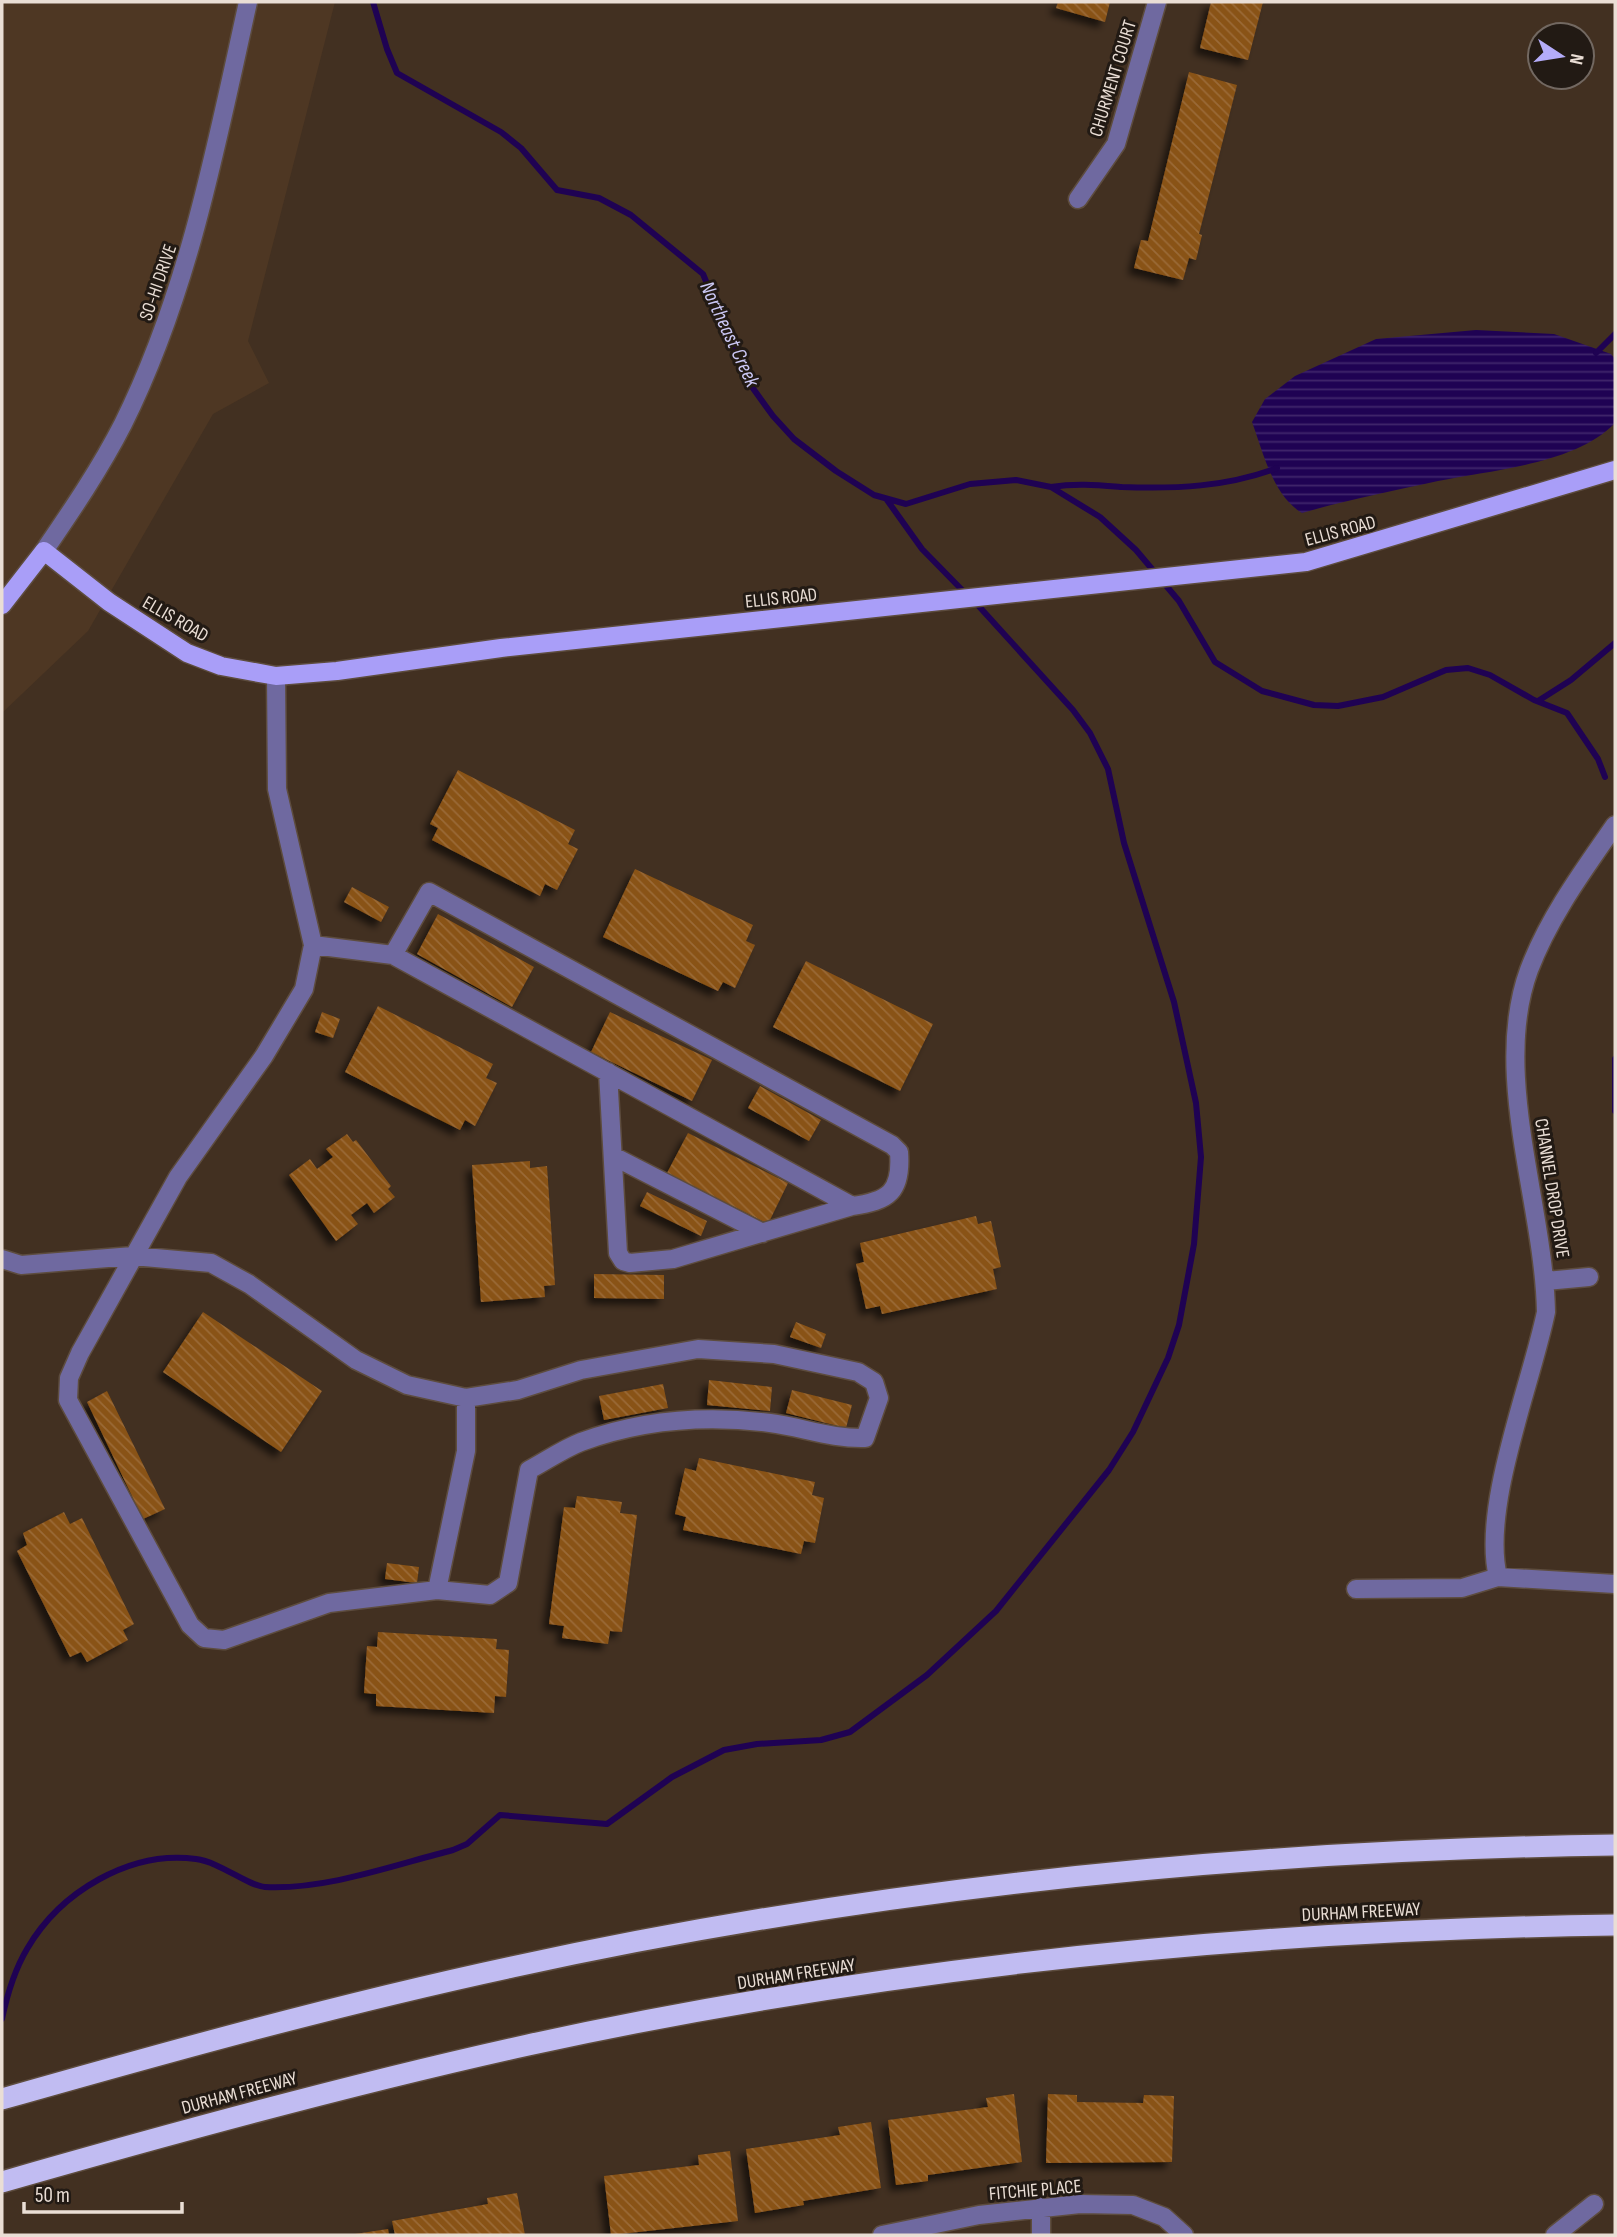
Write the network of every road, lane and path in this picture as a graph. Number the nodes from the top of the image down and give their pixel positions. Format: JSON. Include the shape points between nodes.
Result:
{"nodes":[{"id":1,"x":248,"y":2,"type":"edge"},
{"id":2,"x":1157,"y":2,"type":"edge"},
{"id":3,"x":1078,"y":199,"type":"dead end"},
{"id":4,"x":1615,"y":470,"type":"edge"},
{"id":5,"x":44,"y":551,"type":"junction"},
{"id":6,"x":2,"y":605,"type":"edge"},
{"id":7,"x":276,"y":676,"type":"junction"},
{"id":8,"x":1615,"y":824,"type":"edge"},
{"id":9,"x":313,"y":945,"type":"junction"},
{"id":10,"x":393,"y":955,"type":"junction"},
{"id":11,"x":608,"y":1072,"type":"junction"},
{"id":12,"x":613,"y":1156,"type":"junction"},
{"id":13,"x":852,"y":1206,"type":"junction"},
{"id":14,"x":763,"y":1233,"type":"junction"},
{"id":15,"x":133,"y":1256,"type":"junction"},
{"id":16,"x":2,"y":1259,"type":"edge"},
{"id":17,"x":1589,"y":1277,"type":"dead end"},
{"id":18,"x":1546,"y":1281,"type":"junction"},
{"id":19,"x":466,"y":1398,"type":"junction"},
{"id":20,"x":1498,"y":1577,"type":"junction"},
{"id":21,"x":1615,"y":1584,"type":"edge"},
{"id":22,"x":438,"y":1590,"type":"junction"},
{"id":23,"x":1356,"y":1590,"type":"dead end"},
{"id":24,"x":1615,"y":1845,"type":"edge"},
{"id":25,"x":1615,"y":1925,"type":"edge"},
{"id":26,"x":2,"y":2099,"type":"edge"},
{"id":27,"x":2,"y":2182,"type":"edge"},
{"id":28,"x":1594,"y":2204,"type":"dead end"},
{"id":29,"x":1041,"y":2207,"type":"junction"},
{"id":30,"x":882,"y":2235,"type":"edge"},
{"id":31,"x":1041,"y":2235,"type":"edge"},
{"id":32,"x":1184,"y":2235,"type":"edge"},
{"id":33,"x":1555,"y":2235,"type":"edge"}],
"edges":[{"from":1,"to":5,"type":"street","name":"SO-HI DRIVE","via":[[202,207],[170,314],[98,471]]},
{"from":2,"to":3,"type":"street","name":"CHURMENT COURT","via":[[1116,144]]},
{"from":4,"to":7,"type":"main road","name":"ELLIS ROAD","via":[[1306,562],[515,646]]},
{"from":5,"to":6,"type":"main road"},
{"from":5,"to":7,"type":"main road","name":"ELLIS ROAD","via":[[109,602],[187,653],[221,666]]},
{"from":7,"to":9,"type":"street","via":[[277,789]]},
{"from":8,"to":18,"type":"street","name":"CHANNEL DROP DRIVE","via":[[1553,918],[1529,972],[1517,1020],[1519,1104]]},
{"from":9,"to":10,"type":"street"},
{"from":9,"to":15,"type":"street","via":[[304,989],[292,1010],[178,1177]]},
{"from":10,"to":11,"type":"street"},
{"from":10,"to":13,"type":"street","via":[[429,892],[892,1145],[899,1152],[900,1170],[894,1186],[880,1202]]},
{"from":11,"to":12,"type":"street"},
{"from":11,"to":13,"type":"street"},
{"from":12,"to":14,"type":"street"},
{"from":12,"to":14,"type":"street","via":[[618,1253],[623,1261],[673,1259]]},
{"from":13,"to":14,"type":"street"},
{"from":15,"to":16,"type":"street","via":[[21,1265]]},
{"from":15,"to":19,"type":"street","via":[[211,1263],[249,1284],[356,1360],[407,1385]]},
{"from":15,"to":22,"type":"street","via":[[80,1353],[69,1378],[68,1400],[190,1625],[204,1638],[224,1640],[329,1603]]},
{"from":17,"to":18,"type":"street"},
{"from":18,"to":20,"type":"street","name":"CHANNEL DROP DRIVE","via":[[1544,1323],[1494,1525]]},
{"from":19,"to":22,"type":"street","via":[[466,1451]]},
{"from":19,"to":22,"type":"street","via":[[517,1390],[581,1370],[698,1349],[774,1354],[858,1372],[874,1381],[879,1398],[865,1438],[842,1439],[797,1426],[740,1419],[678,1419],[580,1442],[529,1470],[508,1583],[490,1595]]},
{"from":20,"to":21,"type":"street"},
{"from":20,"to":23,"type":"street","via":[[1462,1588]]},
{"from":24,"to":26,"type":"highway","via":[[1431,1850],[1209,1864],[835,1908],[617,1946],[402,1992]]},
{"from":25,"to":27,"type":"highway","name":"DURHAM FREEWAY","via":[[1447,1929],[1215,1943],[988,1968],[772,1999],[408,2073]]},
{"from":28,"to":33,"type":"street"},
{"from":29,"to":30,"type":"street","name":"FITCHIE PLACE"},
{"from":29,"to":31,"type":"street"},
{"from":29,"to":32,"type":"street","name":"FITCHIE PLACE","via":[[1133,2206],[1164,2217]]}]}
